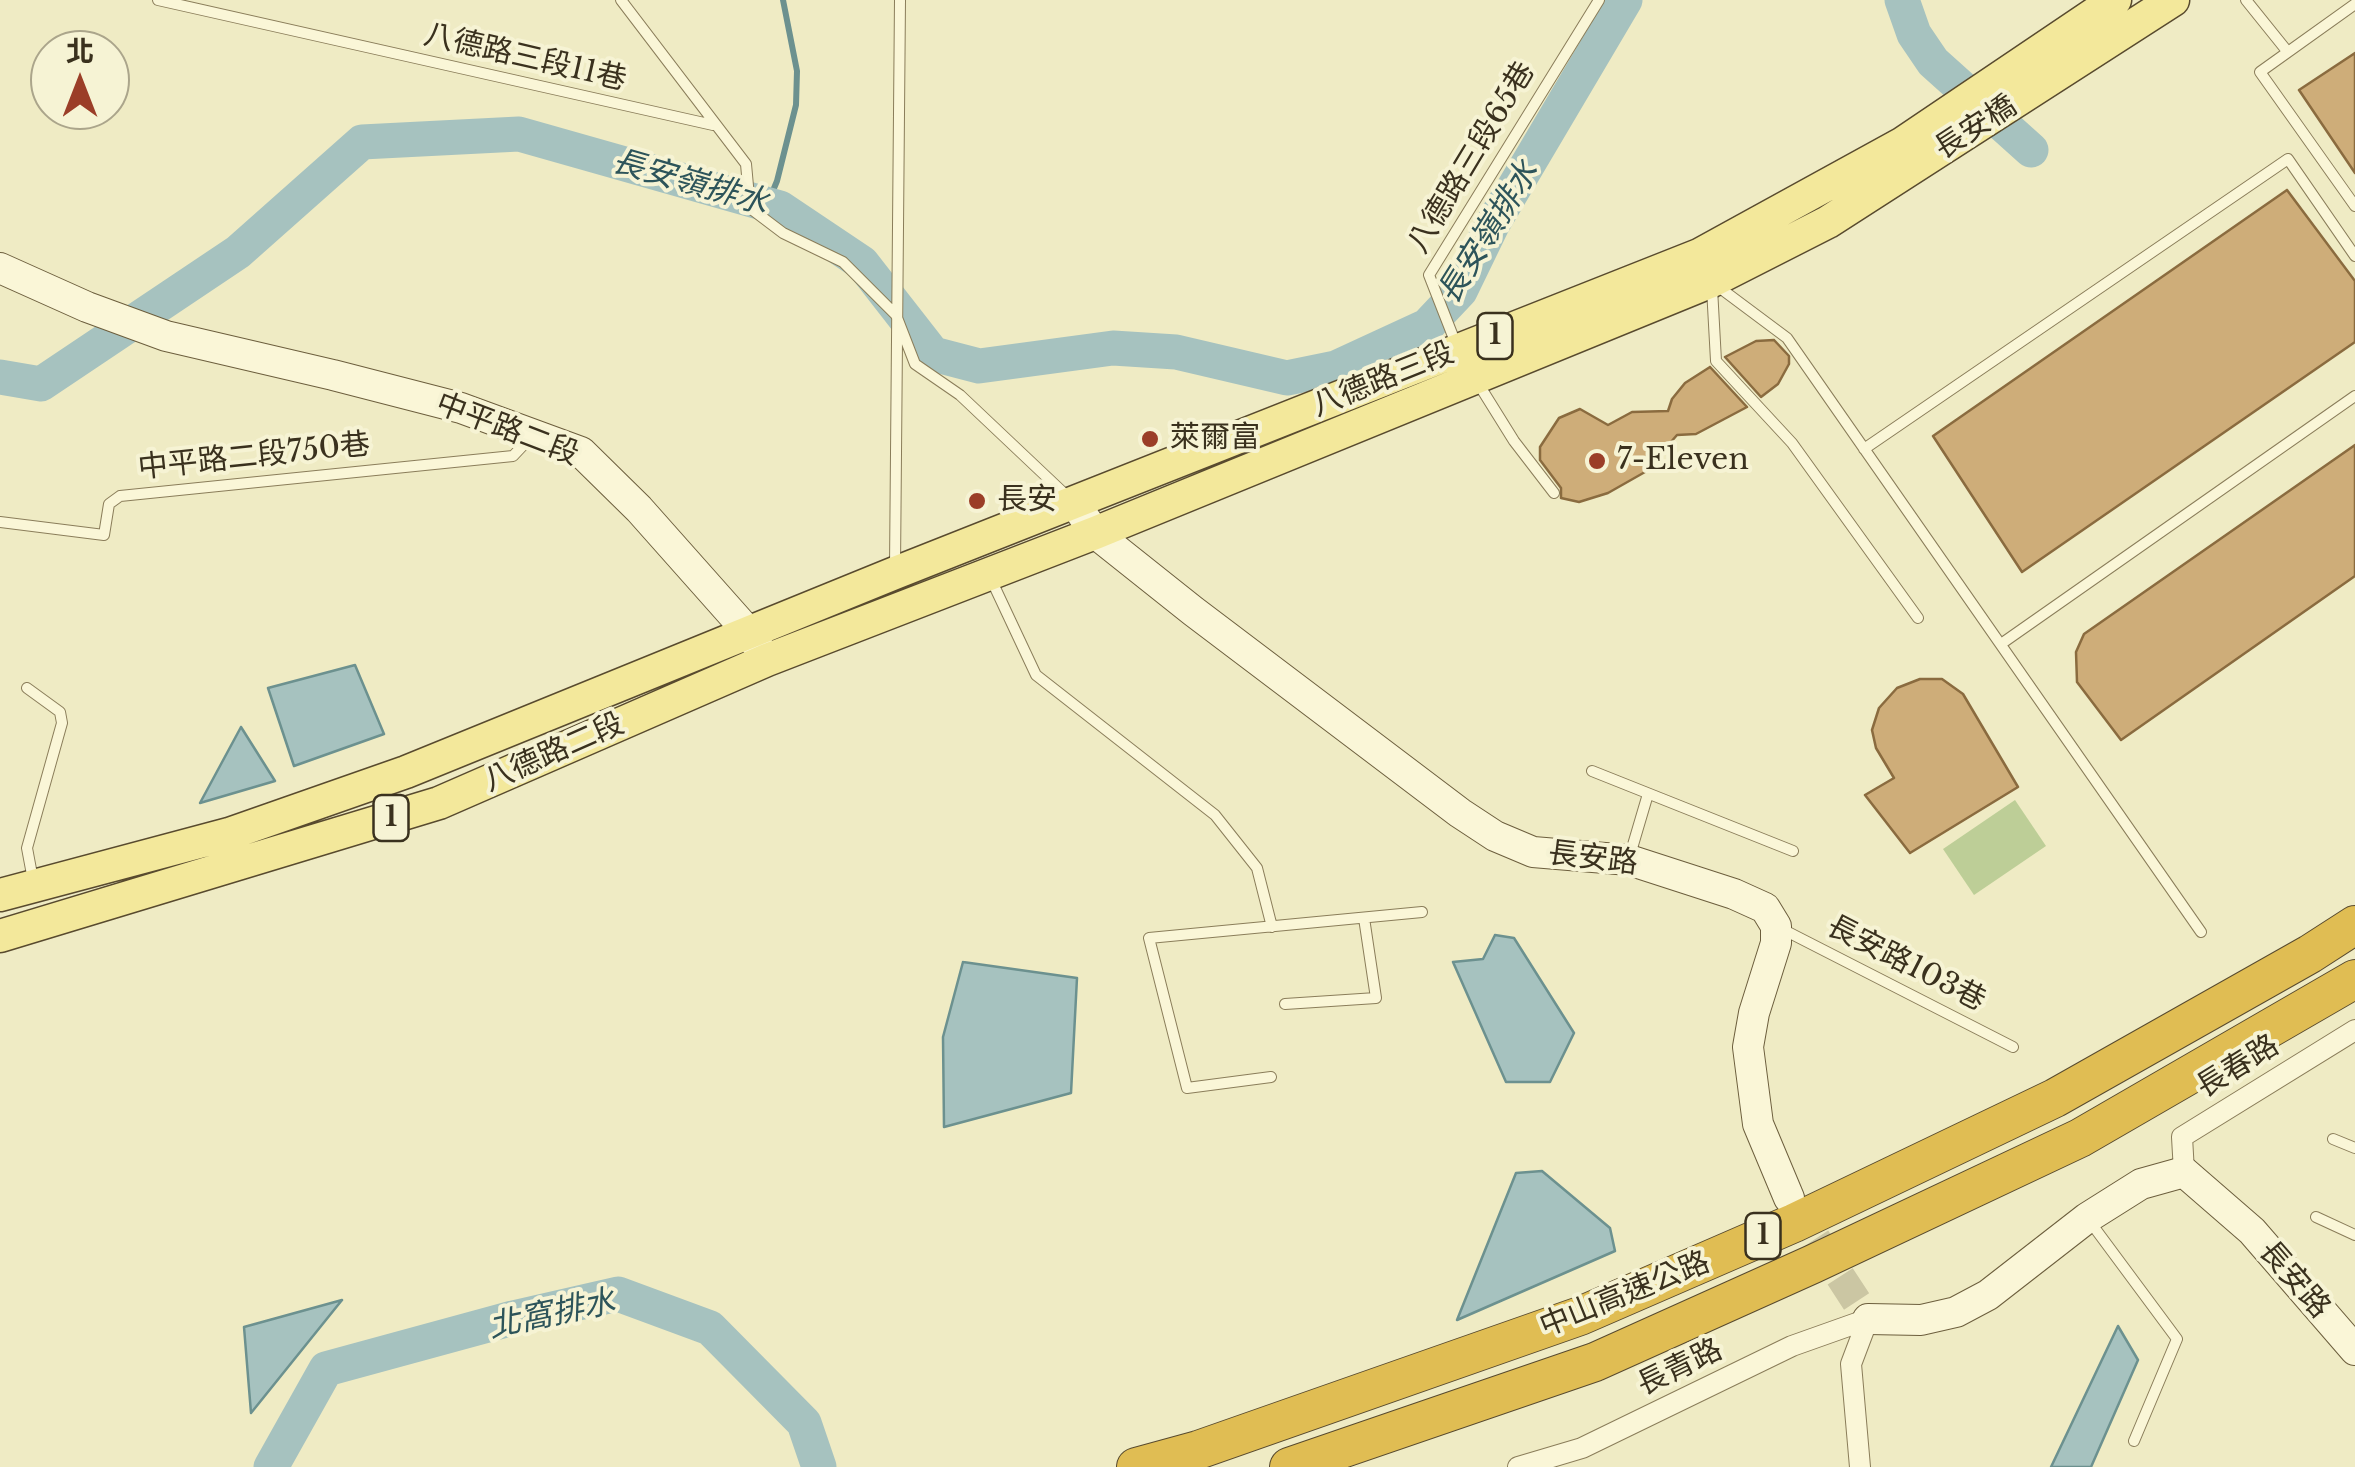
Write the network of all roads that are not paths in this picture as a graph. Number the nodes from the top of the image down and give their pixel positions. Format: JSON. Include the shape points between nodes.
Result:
{"nodes":[{"id":1,"x":158,"y":0,"type":"edge"},
{"id":2,"x":621,"y":0,"type":"edge"},
{"id":3,"x":900,"y":0,"type":"edge"},
{"id":4,"x":1599,"y":0,"type":"edge"},
{"id":5,"x":2116,"y":0,"type":"edge"},
{"id":6,"x":2173,"y":0,"type":"edge"},
{"id":7,"x":2246,"y":0,"type":"edge"},
{"id":8,"x":2355,"y":4,"type":"edge"},
{"id":9,"x":2287,"y":51,"type":"junction"},
{"id":10,"x":2024,"y":79,"type":"junction"},
{"id":11,"x":714,"y":125,"type":"junction"},
{"id":12,"x":1910,"y":154,"type":"joint"},
{"id":13,"x":2355,"y":206,"type":"edge"},
{"id":14,"x":2355,"y":256,"type":"edge"},
{"id":15,"x":0,"y":268,"type":"edge"},
{"id":16,"x":1705,"y":268,"type":"junction"},
{"id":17,"x":896,"y":315,"type":"junction"},
{"id":18,"x":1458,"y":350,"type":"junction"},
{"id":19,"x":1476,"y":379,"type":"junction"},
{"id":20,"x":2355,"y":396,"type":"edge"},
{"id":21,"x":532,"y":436,"type":"junction"},
{"id":22,"x":1864,"y":449,"type":"junction"},
{"id":23,"x":1554,"y":493,"type":"dead end"},
{"id":24,"x":1074,"y":504,"type":"junction"},
{"id":25,"x":0,"y":522,"type":"edge"},
{"id":26,"x":1095,"y":533,"type":"junction"},
{"id":27,"x":895,"y":573,"type":"junction"},
{"id":28,"x":988,"y":573,"type":"junction"},
{"id":29,"x":899,"y":607,"type":"junction"},
{"id":30,"x":1918,"y":618,"type":"dead end"},
{"id":31,"x":2000,"y":644,"type":"junction"},
{"id":32,"x":758,"y":647,"type":"junction"},
{"id":33,"x":27,"y":688,"type":"dead end"},
{"id":34,"x":1592,"y":771,"type":"dead end"},
{"id":35,"x":1648,"y":794,"type":"junction"},
{"id":36,"x":1792,"y":851,"type":"dead end"},
{"id":37,"x":1629,"y":860,"type":"junction"},
{"id":38,"x":34,"y":886,"type":"junction"},
{"id":39,"x":0,"y":895,"type":"edge"},
{"id":40,"x":1422,"y":912,"type":"dead end"},
{"id":41,"x":1364,"y":918,"type":"junction"},
{"id":42,"x":2355,"y":925,"type":"edge"},
{"id":43,"x":1776,"y":926,"type":"junction"},
{"id":44,"x":1272,"y":927,"type":"junction"},
{"id":45,"x":2201,"y":932,"type":"dead end"},
{"id":46,"x":0,"y":936,"type":"edge"},
{"id":47,"x":2355,"y":979,"type":"edge"},
{"id":48,"x":1285,"y":1004,"type":"dead end"},
{"id":49,"x":2355,"y":1030,"type":"edge"},
{"id":50,"x":2013,"y":1046,"type":"dead end"},
{"id":51,"x":1271,"y":1077,"type":"dead end"},
{"id":52,"x":2333,"y":1139,"type":"dead end"},
{"id":53,"x":2355,"y":1148,"type":"edge"},
{"id":54,"x":2184,"y":1172,"type":"junction"},
{"id":55,"x":1790,"y":1198,"type":"tunnel mouth"},
{"id":56,"x":2316,"y":1217,"type":"dead end"},
{"id":57,"x":2088,"y":1218,"type":"junction"},
{"id":58,"x":2355,"y":1234,"type":"edge"},
{"id":59,"x":1868,"y":1319,"type":"junction"},
{"id":60,"x":2355,"y":1350,"type":"edge"},
{"id":61,"x":2134,"y":1441,"type":"dead end"},
{"id":62,"x":1580,"y":1458,"type":"edge"},
{"id":63,"x":1136,"y":1467,"type":"edge"},
{"id":64,"x":1290,"y":1467,"type":"edge"},
{"id":65,"x":1518,"y":1467,"type":"edge"},
{"id":66,"x":1860,"y":1467,"type":"edge"}],
"edges":[{"from":1,"to":11,"type":"lane","name":"八德路三段11巷"},
{"from":2,"to":11,"type":"lane"},
{"from":3,"to":17,"type":"lane"},
{"from":4,"to":18,"type":"lane","name":"八德路三段65巷","via":[[1429,275]]},
{"from":5,"to":10,"type":"main road","number":"1"},
{"from":6,"to":10,"type":"main road","number":"1"},
{"from":7,"to":9,"type":"lane"},
{"from":8,"to":9,"type":"lane"},
{"from":9,"to":13,"type":"lane","via":[[2260,72]]},
{"from":10,"to":12,"type":"main road","name":"長安橋","number":"1"},
{"from":11,"to":17,"type":"lane","via":[[746,164],[750,208],[782,233],[844,262]]},
{"from":12,"to":16,"type":"main road","name":"八德路三段","number":"1","via":[[1828,222]]},
{"from":14,"to":22,"type":"lane","via":[[2288,159]]},
{"from":15,"to":21,"type":"street","name":"中平路二段","via":[[166,336],[443,404]]},
{"from":16,"to":18,"type":"main road","name":"八德路三段","number":"1"},
{"from":16,"to":19,"type":"main road","name":"八德路三段","number":"1"},
{"from":16,"to":22,"type":"lane","via":[[1787,338]]},
{"from":16,"to":30,"type":"lane","via":[[1716,362],[1792,443]]},
{"from":17,"to":24,"type":"lane","via":[[915,364],[960,395]]},
{"from":17,"to":27,"type":"lane"},
{"from":18,"to":24,"type":"main road","name":"八德路三段","number":"1"},
{"from":19,"to":23,"type":"lane"},
{"from":19,"to":26,"type":"main road","name":"八德路三段","number":"1"},
{"from":20,"to":31,"type":"lane"},
{"from":21,"to":25,"type":"lane","name":"中平路二段750巷","via":[[513,456],[120,496],[109,504],[104,534]]},
{"from":21,"to":32,"type":"street","name":"中平路二段","via":[[581,452]]},
{"from":22,"to":31,"type":"lane"},
{"from":24,"to":26,"type":"street","name":"長安路"},
{"from":24,"to":27,"type":"main road","name":"八德路二段","number":"1"},
{"from":26,"to":28,"type":"main road","name":"八德路二段","number":"1"},
{"from":26,"to":37,"type":"street","name":"長安路","via":[[1495,836],[1532,852]]},
{"from":27,"to":29,"type":"lane"},
{"from":27,"to":32,"type":"main road","name":"八德路二段","number":"1"},
{"from":28,"to":29,"type":"main road","name":"八德路二段","number":"1"},
{"from":28,"to":44,"type":"lane","via":[[1036,675],[1215,815],[1257,868]]},
{"from":29,"to":32,"type":"main road","name":"八德路二段","number":"1"},
{"from":31,"to":45,"type":"lane"},
{"from":32,"to":38,"type":"main road","name":"八德路二段","number":"1","via":[[229,834]]},
{"from":32,"to":46,"type":"main road","name":"八德路二段","number":"1","via":[[438,804]]},
{"from":33,"to":38,"type":"lane","via":[[60,712],[62,723],[26,848]]},
{"from":34,"to":35,"type":"lane"},
{"from":35,"to":36,"type":"lane"},
{"from":35,"to":37,"type":"lane"},
{"from":37,"to":43,"type":"street","name":"長安路","via":[[1734,894],[1764,908]]},
{"from":38,"to":39,"type":"main road","name":"八德路二段","number":"1"},
{"from":40,"to":41,"type":"lane"},
{"from":41,"to":44,"type":"lane"},
{"from":41,"to":48,"type":"lane","via":[[1376,998]]},
{"from":42,"to":63,"type":"highway","name":"中山高速公路","number":"1","via":[[2055,1098],[1794,1223],[1580,1316]]},
{"from":43,"to":50,"type":"lane","name":"長安路103巷"},
{"from":43,"to":55,"type":"street","via":[[1748,1047],[1758,1124]]},
{"from":44,"to":51,"type":"lane","via":[[1149,938],[1188,1088]]},
{"from":47,"to":64,"type":"highway","name":"中山高速公路","number":"1","via":[[2080,1138],[1814,1264],[1595,1362]]},
{"from":49,"to":54,"type":"street","name":"長春路","via":[[2182,1137]]},
{"from":52,"to":53,"type":"lane"},
{"from":54,"to":57,"type":"street","via":[[2141,1184]]},
{"from":54,"to":60,"type":"street","name":"長安路","via":[[2252,1231]]},
{"from":56,"to":58,"type":"lane"},
{"from":57,"to":59,"type":"street","via":[[1956,1312],[1921,1320]]},
{"from":57,"to":61,"type":"lane","via":[[2177,1339]]},
{"from":59,"to":62,"type":"street","name":"長青路","via":[[1792,1346]]},
{"from":59,"to":66,"type":"street","via":[[1850,1364]]},
{"from":62,"to":65,"type":"street","name":"長青路"}]}
